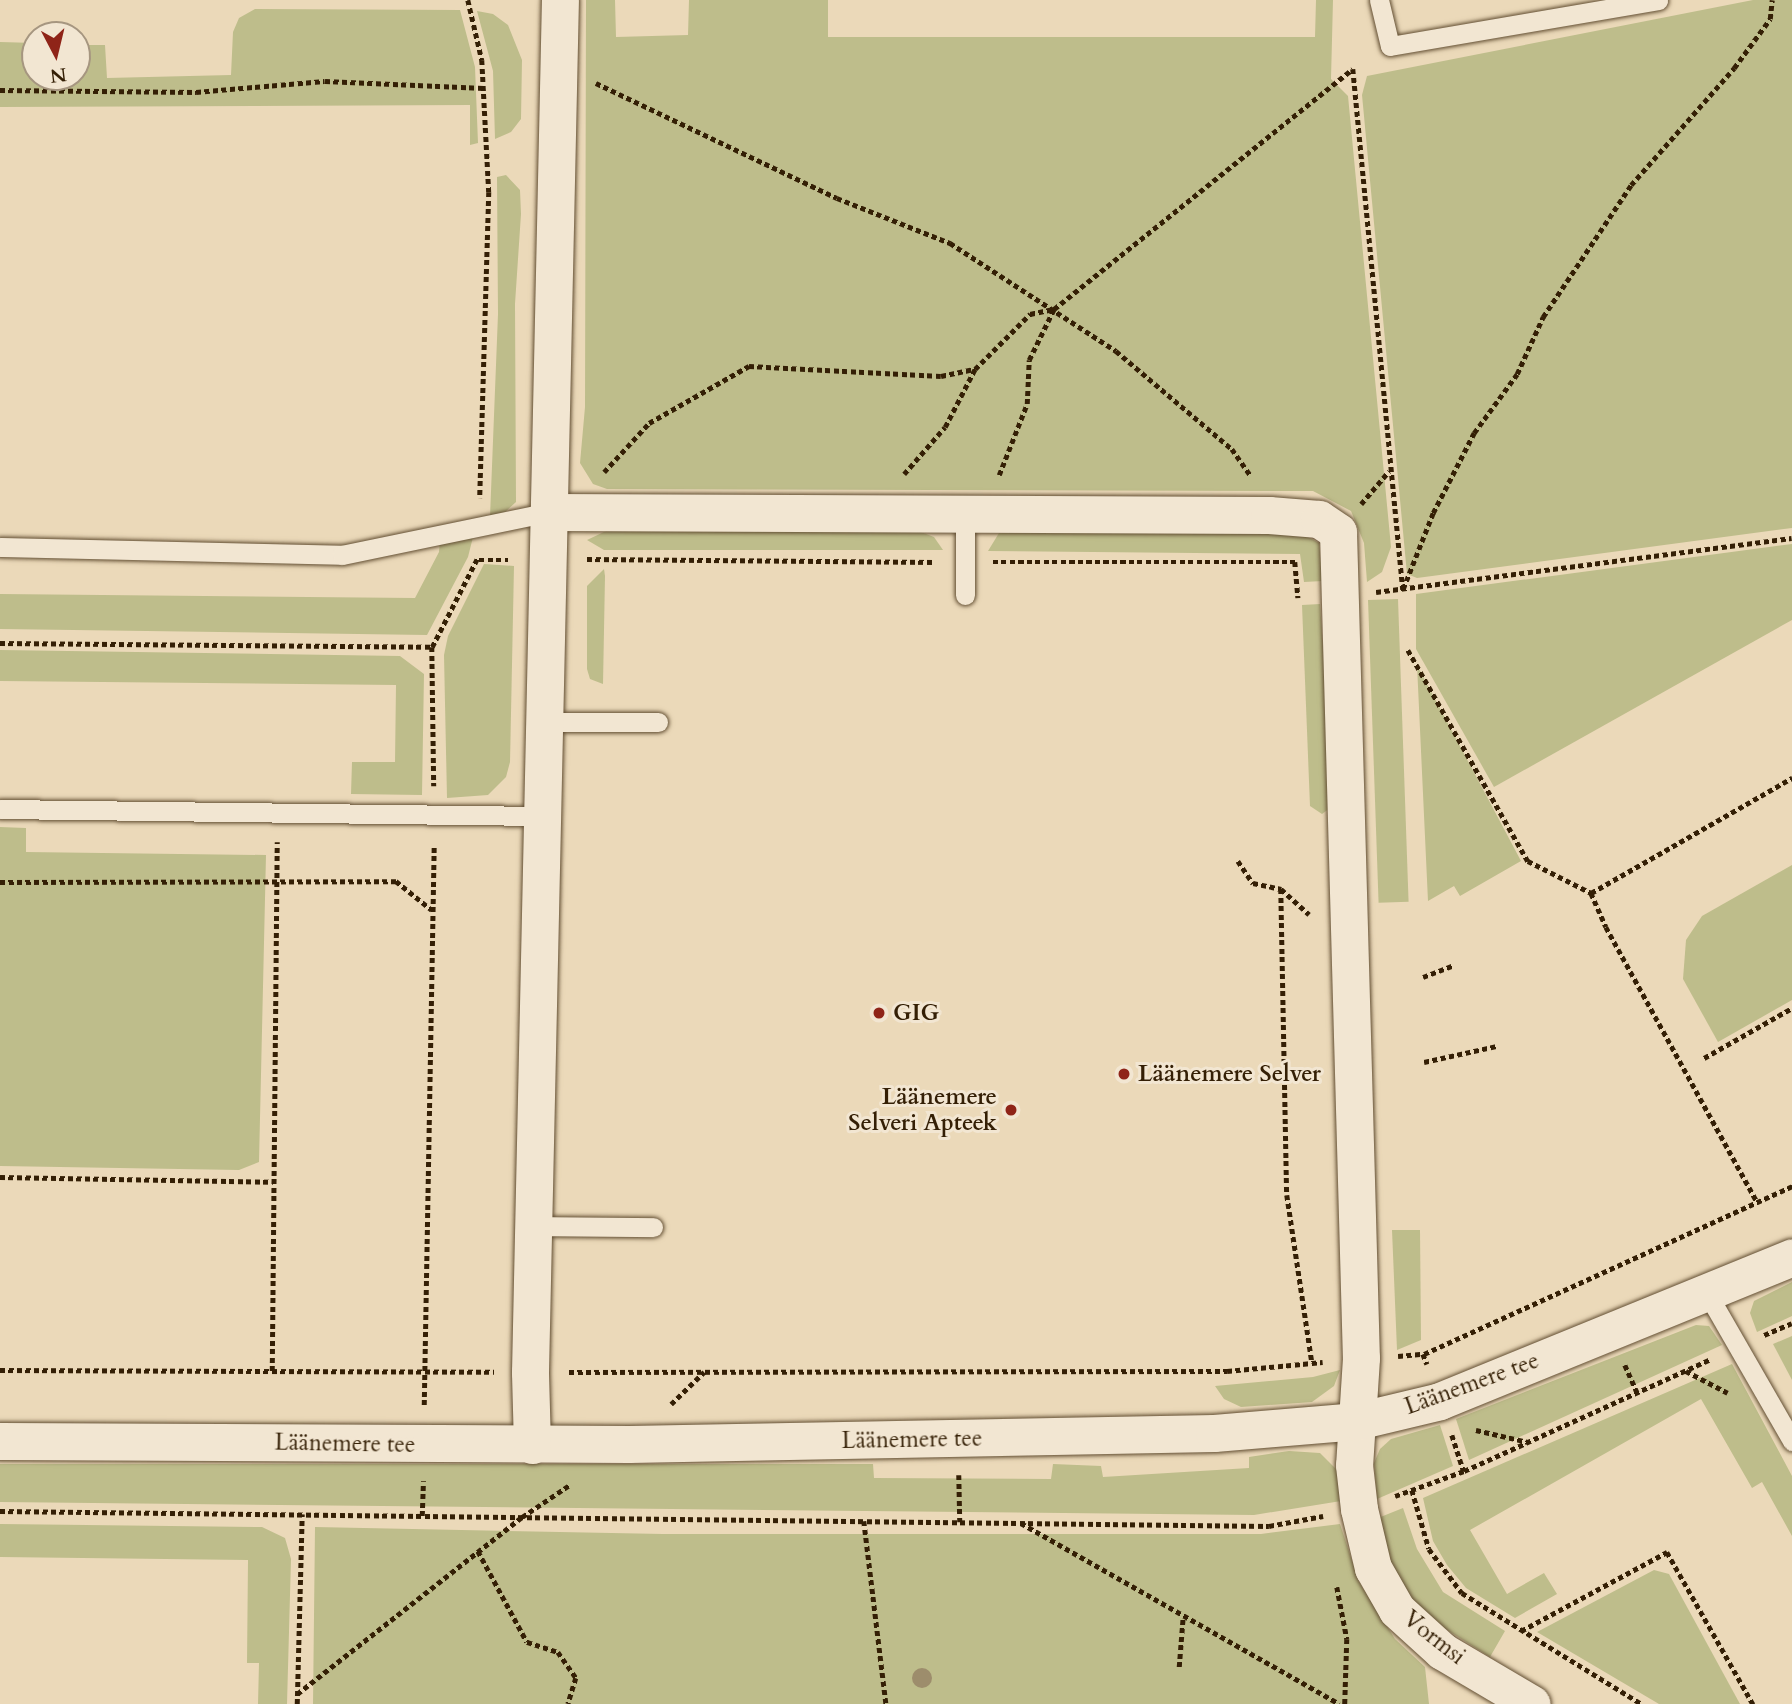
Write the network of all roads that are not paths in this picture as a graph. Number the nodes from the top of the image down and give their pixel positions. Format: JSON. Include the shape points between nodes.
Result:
{"nodes":[{"id":1,"x":560,"y":0,"type":"edge"},
{"id":2,"x":1379,"y":0,"type":"edge"},
{"id":3,"x":1658,"y":0,"type":"edge"},
{"id":4,"x":548,"y":512,"type":"junction"},
{"id":5,"x":974,"y":513,"type":"junction"},
{"id":6,"x":0,"y":547,"type":"edge"},
{"id":7,"x":965,"y":595,"type":"dead end"},
{"id":8,"x":543,"y":722,"type":"junction"},
{"id":9,"x":658,"y":722,"type":"dead end"},
{"id":10,"x":0,"y":809,"type":"edge"},
{"id":11,"x":541,"y":816,"type":"junction"},
{"id":12,"x":533,"y":1226,"type":"junction"},
{"id":13,"x":653,"y":1227,"type":"dead end"},
{"id":14,"x":1792,"y":1257,"type":"edge"},
{"id":15,"x":1707,"y":1293,"type":"junction"},
{"id":16,"x":1357,"y":1421,"type":"junction"},
{"id":17,"x":0,"y":1441,"type":"edge"},
{"id":18,"x":1792,"y":1441,"type":"edge"},
{"id":19,"x":532,"y":1446,"type":"junction"},
{"id":20,"x":1532,"y":1704,"type":"edge"}],
"edges":[{"from":1,"to":4,"type":"street"},
{"from":2,"to":3,"type":"lane","via":[[1391,46]]},
{"from":4,"to":5,"type":"street"},
{"from":4,"to":6,"type":"lane","via":[[342,555]]},
{"from":4,"to":8,"type":"street"},
{"from":5,"to":7,"type":"lane"},
{"from":5,"to":16,"type":"street","name":"Vormsi","via":[[1269,515],[1319,519],[1338,532],[1361,1358]]},
{"from":8,"to":9,"type":"lane"},
{"from":8,"to":11,"type":"street"},
{"from":10,"to":11,"type":"lane"},
{"from":11,"to":12,"type":"street"},
{"from":12,"to":13,"type":"lane"},
{"from":12,"to":19,"type":"street"},
{"from":14,"to":15,"type":"street","name":"Läänemere tee"},
{"from":15,"to":16,"type":"street","name":"Läänemere tee","via":[[1449,1415]]},
{"from":15,"to":18,"type":"lane"},
{"from":16,"to":19,"type":"street","name":"Läänemere tee","via":[[1214,1433]]},
{"from":16,"to":20,"type":"street","name":"Vormsi","via":[[1354,1465],[1359,1509],[1373,1568],[1397,1610],[1442,1651]]},
{"from":17,"to":19,"type":"street","name":"Läänemere tee"}]}
